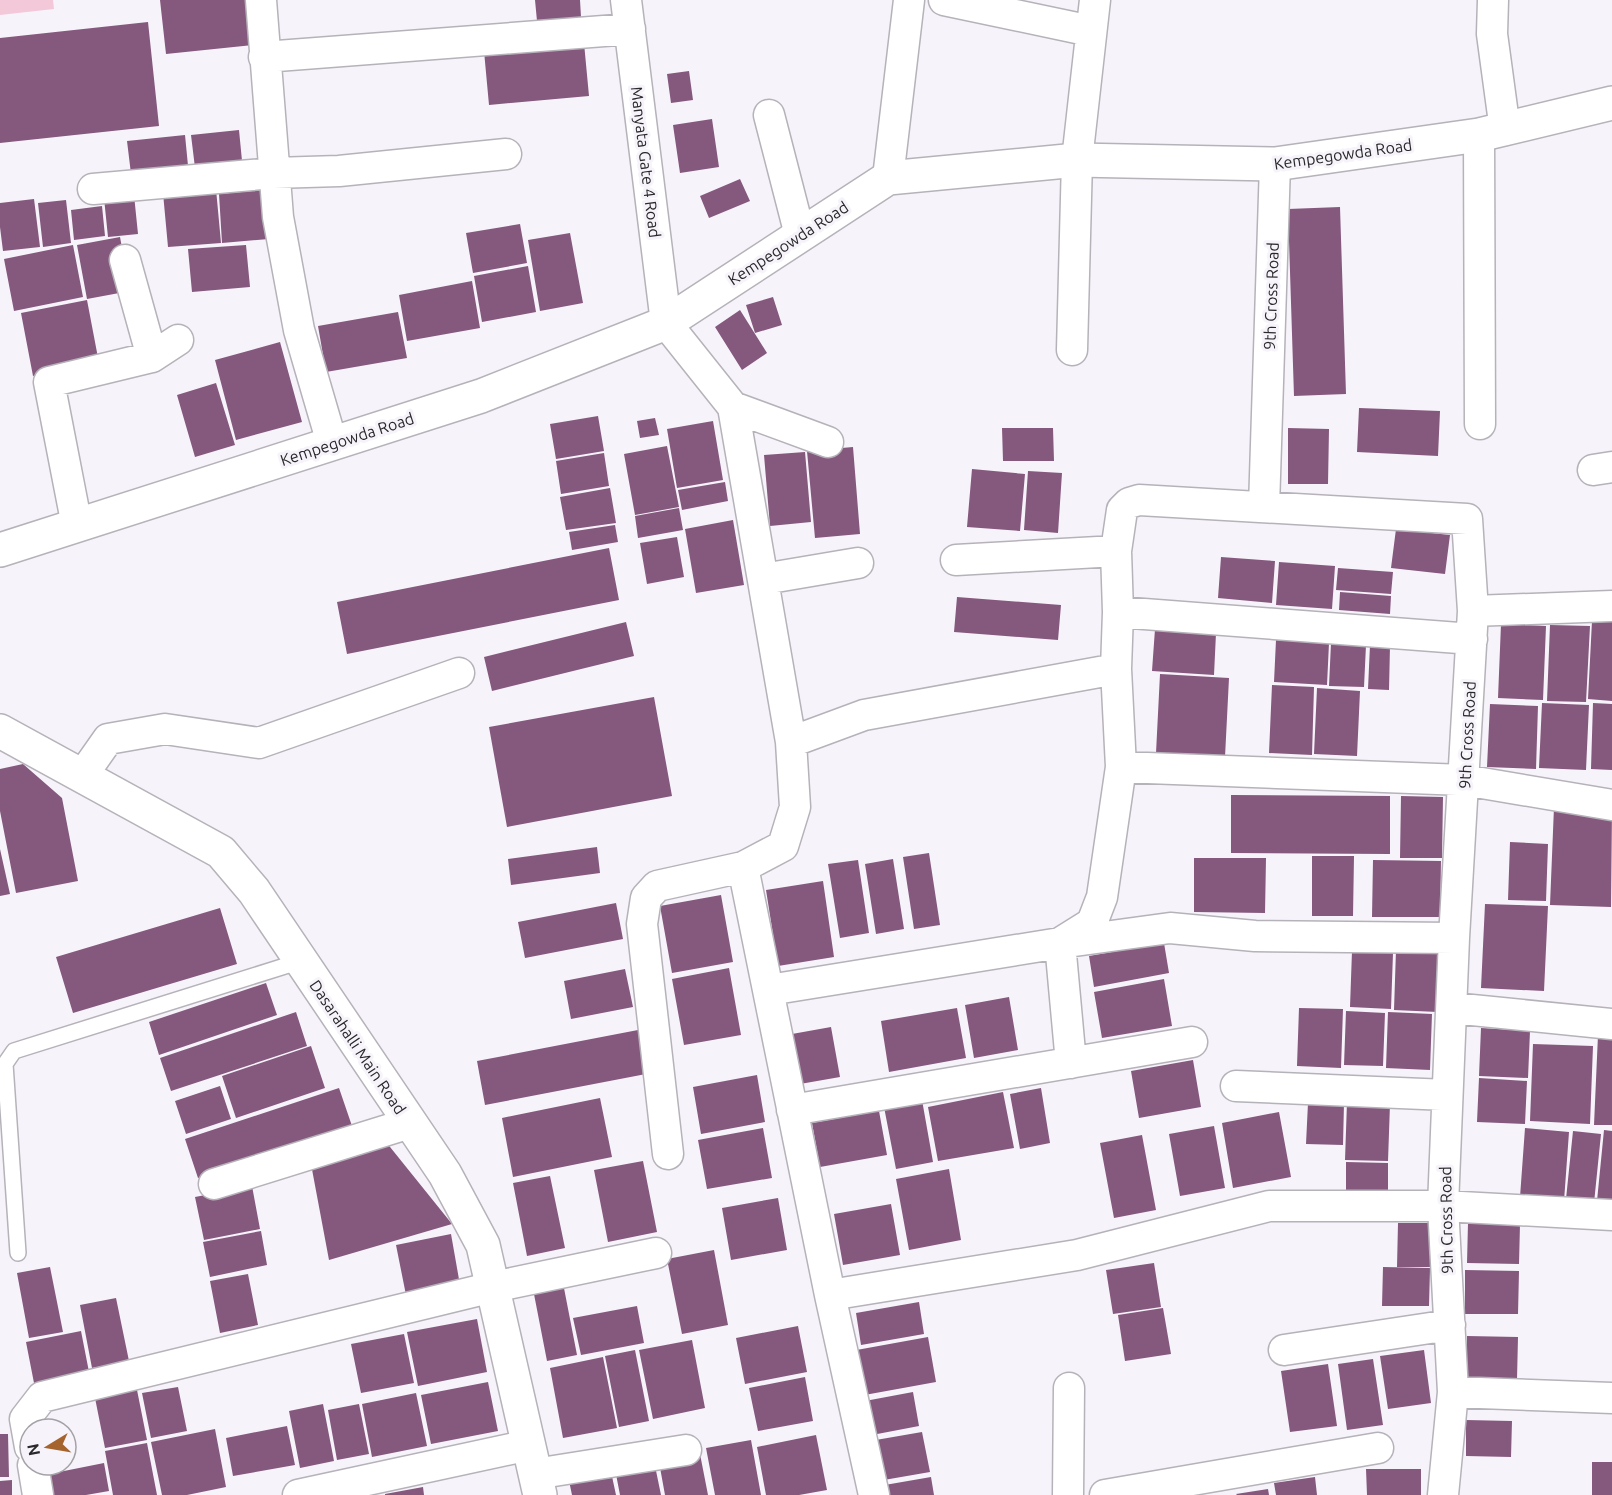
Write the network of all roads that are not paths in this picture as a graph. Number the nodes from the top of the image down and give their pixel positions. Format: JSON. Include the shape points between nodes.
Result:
{"nodes":[{"id":1,"x":261,"y":0,"type":"edge"},
{"id":2,"x":909,"y":0,"type":"edge"},
{"id":3,"x":944,"y":0,"type":"edge"},
{"id":4,"x":1095,"y":0,"type":"edge"},
{"id":5,"x":1493,"y":0,"type":"edge"},
{"id":6,"x":628,"y":14,"type":"edge"},
{"id":7,"x":1091,"y":31,"type":"junction"},
{"id":8,"x":264,"y":57,"type":"junction"},
{"id":9,"x":1612,"y":103,"type":"edge"},
{"id":10,"x":770,"y":115,"type":"dead end"},
{"id":11,"x":1492,"y":133,"type":"junction"},
{"id":12,"x":506,"y":153,"type":"dead end"},
{"id":13,"x":1077,"y":159,"type":"junction"},
{"id":14,"x":1275,"y":164,"type":"junction"},
{"id":15,"x":274,"y":173,"type":"junction"},
{"id":16,"x":888,"y":178,"type":"junction"},
{"id":17,"x":93,"y":189,"type":"dead end"},
{"id":18,"x":800,"y":235,"type":"junction"},
{"id":19,"x":125,"y":260,"type":"dead end"},
{"id":20,"x":666,"y":323,"type":"junction"},
{"id":21,"x":178,"y":340,"type":"dead end"},
{"id":22,"x":1072,"y":350,"type":"dead end"},
{"id":23,"x":152,"y":357,"type":"junction"},
{"id":24,"x":733,"y":407,"type":"junction"},
{"id":25,"x":1480,"y":424,"type":"dead end"},
{"id":26,"x":828,"y":442,"type":"dead end"},
{"id":27,"x":332,"y":443,"type":"junction"},
{"id":28,"x":1264,"y":507,"type":"junction"},
{"id":29,"x":77,"y":526,"type":"junction"},
{"id":30,"x":0,"y":550,"type":"edge"},
{"id":31,"x":1116,"y":551,"type":"junction"},
{"id":32,"x":956,"y":560,"type":"dead end"},
{"id":33,"x":858,"y":562,"type":"dead end"},
{"id":34,"x":764,"y":579,"type":"junction"},
{"id":35,"x":1612,"y":606,"type":"edge"},
{"id":36,"x":1118,"y":612,"type":"junction"},
{"id":37,"x":1473,"y":625,"type":"junction"},
{"id":38,"x":1116,"y":669,"type":"junction"},
{"id":39,"x":459,"y":673,"type":"dead end"},
{"id":40,"x":0,"y":731,"type":"edge"},
{"id":41,"x":791,"y":742,"type":"junction"},
{"id":42,"x":1121,"y":768,"type":"junction"},
{"id":43,"x":81,"y":776,"type":"junction"},
{"id":44,"x":1464,"y":780,"type":"junction"},
{"id":45,"x":1612,"y":805,"type":"edge"},
{"id":46,"x":743,"y":867,"type":"junction"},
{"id":47,"x":1454,"y":938,"type":"junction"},
{"id":48,"x":1060,"y":943,"type":"junction"},
{"id":49,"x":301,"y":961,"type":"junction"},
{"id":50,"x":769,"y":990,"type":"junction"},
{"id":51,"x":1452,"y":1008,"type":"junction"},
{"id":52,"x":1612,"y":1024,"type":"edge"},
{"id":53,"x":1192,"y":1042,"type":"dead end"},
{"id":54,"x":1071,"y":1063,"type":"junction"},
{"id":55,"x":1236,"y":1086,"type":"dead end"},
{"id":56,"x":1447,"y":1095,"type":"junction"},
{"id":57,"x":792,"y":1110,"type":"junction"},
{"id":58,"x":410,"y":1123,"type":"junction"},
{"id":59,"x":668,"y":1154,"type":"dead end"},
{"id":60,"x":214,"y":1184,"type":"dead end"},
{"id":61,"x":1443,"y":1206,"type":"junction"},
{"id":62,"x":1612,"y":1215,"type":"edge"},
{"id":63,"x":18,"y":1253,"type":"dead end"},
{"id":64,"x":656,"y":1253,"type":"dead end"},
{"id":65,"x":493,"y":1287,"type":"junction"},
{"id":66,"x":830,"y":1295,"type":"junction"},
{"id":67,"x":1450,"y":1325,"type":"junction"},
{"id":68,"x":1284,"y":1350,"type":"dead end"},
{"id":69,"x":1070,"y":1388,"type":"dead end"},
{"id":70,"x":1454,"y":1392,"type":"junction"},
{"id":71,"x":1612,"y":1398,"type":"edge"},
{"id":72,"x":27,"y":1417,"type":"edge"},
{"id":73,"x":1378,"y":1448,"type":"dead end"},
{"id":74,"x":686,"y":1450,"type":"dead end"},
{"id":75,"x":535,"y":1471,"type":"edge"},
{"id":76,"x":35,"y":1477,"type":"edge"},
{"id":77,"x":38,"y":1495,"type":"edge"},
{"id":78,"x":298,"y":1495,"type":"edge"},
{"id":79,"x":874,"y":1495,"type":"edge"},
{"id":80,"x":1068,"y":1495,"type":"edge"},
{"id":81,"x":1105,"y":1495,"type":"edge"},
{"id":82,"x":1443,"y":1495,"type":"edge"}],
"edges":[{"from":1,"to":8,"type":"street"},
{"from":2,"to":16,"type":"street"},
{"from":3,"to":7,"type":"street"},
{"from":4,"to":7,"type":"street"},
{"from":5,"to":11,"type":"street"},
{"from":6,"to":8,"type":"street"},
{"from":6,"to":20,"type":"street","name":"Manyata Gate 4 Road"},
{"from":7,"to":13,"type":"street"},
{"from":8,"to":15,"type":"street"},
{"from":9,"to":11,"type":"street","name":"Kempegowda Road"},
{"from":10,"to":18,"type":"street"},
{"from":11,"to":14,"type":"street","name":"Kempegowda Road"},
{"from":11,"to":25,"type":"street"},
{"from":12,"to":15,"type":"street","via":[[339,171]]},
{"from":13,"to":14,"type":"street","name":"Kempegowda Road"},
{"from":13,"to":16,"type":"street","name":"Kempegowda Road"},
{"from":13,"to":22,"type":"street"},
{"from":14,"to":28,"type":"street","name":"9th Cross Road"},
{"from":15,"to":17,"type":"street"},
{"from":15,"to":27,"type":"street","via":[[299,330]]},
{"from":16,"to":18,"type":"street","name":"Kempegowda Road"},
{"from":18,"to":20,"type":"street","name":"Kempegowda Road"},
{"from":19,"to":23,"type":"street"},
{"from":20,"to":24,"type":"street"},
{"from":20,"to":27,"type":"street","name":"Kempegowda Road","via":[[480,396]]},
{"from":21,"to":23,"type":"street"},
{"from":23,"to":29,"type":"street","via":[[49,382]]},
{"from":24,"to":26,"type":"street"},
{"from":24,"to":34,"type":"street"},
{"from":27,"to":29,"type":"street","name":"Kempegowda Road"},
{"from":28,"to":31,"type":"street","via":[[1129,502],[1122,510]]},
{"from":28,"to":37,"type":"street","name":"9th Cross Road","via":[[1467,519]]},
{"from":29,"to":30,"type":"street","name":"Kempegowda Road"},
{"from":31,"to":32,"type":"street"},
{"from":31,"to":36,"type":"street"},
{"from":33,"to":34,"type":"street"},
{"from":34,"to":41,"type":"street"},
{"from":35,"to":37,"type":"street"},
{"from":36,"to":37,"type":"street"},
{"from":36,"to":38,"type":"street"},
{"from":37,"to":44,"type":"street","name":"9th Cross Road"},
{"from":38,"to":41,"type":"street","via":[[864,715]]},
{"from":38,"to":42,"type":"street"},
{"from":39,"to":43,"type":"street","via":[[259,743],[165,729],[108,739]]},
{"from":40,"to":43,"type":"street","name":"Dasarahalli Main Road"},
{"from":41,"to":46,"type":"street","via":[[795,807],[783,846]]},
{"from":42,"to":44,"type":"street"},
{"from":42,"to":48,"type":"street","via":[[1102,897],[1092,923]]},
{"from":43,"to":49,"type":"street","name":"Dasarahalli Main Road","via":[[221,852],[254,891]]},
{"from":44,"to":45,"type":"street"},
{"from":44,"to":47,"type":"street","name":"9th Cross Road"},
{"from":46,"to":50,"type":"street"},
{"from":46,"to":59,"type":"street","via":[[657,886],[646,898],[642,924]]},
{"from":47,"to":48,"type":"street","via":[[1255,936],[1170,928]]},
{"from":47,"to":51,"type":"street","name":"9th Cross Road"},
{"from":48,"to":50,"type":"street"},
{"from":48,"to":54,"type":"street"},
{"from":49,"to":58,"type":"street","name":"Dasarahalli Main Road"},
{"from":49,"to":63,"type":"lane","via":[[14,1051],[5,1064]]},
{"from":50,"to":57,"type":"street"},
{"from":51,"to":52,"type":"street"},
{"from":51,"to":56,"type":"street","name":"9th Cross Road"},
{"from":53,"to":54,"type":"street"},
{"from":54,"to":57,"type":"street"},
{"from":55,"to":56,"type":"street"},
{"from":56,"to":61,"type":"street","name":"9th Cross Road"},
{"from":57,"to":66,"type":"street"},
{"from":58,"to":60,"type":"street"},
{"from":58,"to":65,"type":"street","name":"Dasarahalli Main Road","via":[[445,1174],[483,1245]]},
{"from":61,"to":62,"type":"street"},
{"from":61,"to":66,"type":"street","via":[[1269,1206],[1077,1255]]},
{"from":61,"to":67,"type":"street","name":"9th Cross Road"},
{"from":64,"to":65,"type":"street"},
{"from":65,"to":72,"type":"street","via":[[42,1397]]},
{"from":65,"to":75,"type":"street","name":"Dasarahalli Main Road"},
{"from":66,"to":79,"type":"street"},
{"from":67,"to":68,"type":"street"},
{"from":67,"to":70,"type":"street","name":"9th Cross Road"},
{"from":69,"to":80,"type":"street"},
{"from":70,"to":71,"type":"street"},
{"from":70,"to":82,"type":"street","name":"9th Cross Road"},
{"from":73,"to":81,"type":"street"},
{"from":74,"to":75,"type":"street"},
{"from":75,"to":78,"type":"street"},
{"from":76,"to":77,"type":"street"}]}
